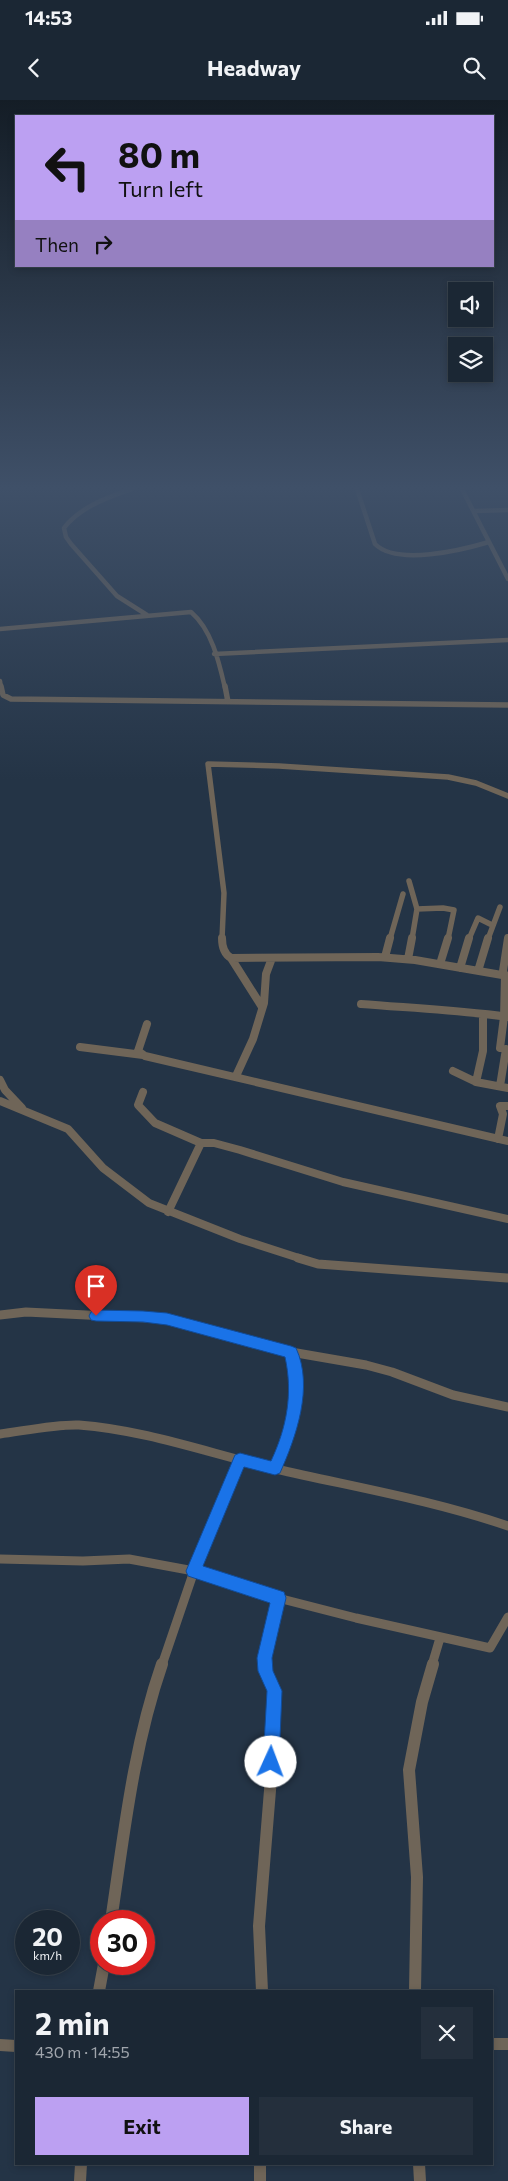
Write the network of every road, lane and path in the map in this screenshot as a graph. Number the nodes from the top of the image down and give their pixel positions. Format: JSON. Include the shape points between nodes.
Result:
{"nodes":[{"id":1,"x":108,"y":586,"type":"edge"},
{"id":2,"x":147,"y":615,"type":"junction"},
{"id":3,"x":0,"y":629,"type":"edge"},
{"id":4,"x":508,"y":640,"type":"edge"},
{"id":5,"x":214,"y":654,"type":"junction"},
{"id":6,"x":0,"y":681,"type":"edge"},
{"id":7,"x":228,"y":702,"type":"junction"},
{"id":8,"x":508,"y":705,"type":"edge"},
{"id":9,"x":508,"y":796,"type":"edge"},
{"id":10,"x":409,"y":881,"type":"dead end"},
{"id":11,"x":403,"y":894,"type":"dead end"},
{"id":12,"x":500,"y":907,"type":"dead end"},
{"id":13,"x":417,"y":909,"type":"junction"},
{"id":14,"x":492,"y":925,"type":"junction"},
{"id":15,"x":508,"y":937,"type":"edge"},
{"id":16,"x":385,"y":957,"type":"junction"},
{"id":17,"x":231,"y":958,"type":"junction"},
{"id":18,"x":272,"y":958,"type":"junction"},
{"id":19,"x":408,"y":959,"type":"junction"},
{"id":20,"x":440,"y":964,"type":"junction"},
{"id":21,"x":460,"y":968,"type":"junction"},
{"id":22,"x":478,"y":971,"type":"junction"},
{"id":23,"x":507,"y":976,"type":"edge"},
{"id":24,"x":361,"y":1004,"type":"dead end"},
{"id":25,"x":262,"y":1007,"type":"junction"},
{"id":26,"x":483,"y":1014,"type":"junction"},
{"id":27,"x":506,"y":1017,"type":"edge"},
{"id":28,"x":148,"y":1024,"type":"dead end"},
{"id":29,"x":484,"y":1040,"type":"junction"},
{"id":30,"x":80,"y":1047,"type":"dead end"},
{"id":31,"x":505,"y":1048,"type":"edge"},
{"id":32,"x":483,"y":1051,"type":"junction"},
{"id":33,"x":145,"y":1056,"type":"junction"},
{"id":34,"x":453,"y":1071,"type":"dead end"},
{"id":35,"x":236,"y":1076,"type":"junction"},
{"id":36,"x":0,"y":1080,"type":"edge"},
{"id":37,"x":476,"y":1082,"type":"junction"},
{"id":38,"x":500,"y":1086,"type":"junction"},
{"id":39,"x":508,"y":1088,"type":"edge"},
{"id":40,"x":143,"y":1092,"type":"dead end"},
{"id":41,"x":0,"y":1101,"type":"edge"},
{"id":42,"x":508,"y":1106,"type":"edge"},
{"id":43,"x":26,"y":1111,"type":"junction"},
{"id":44,"x":498,"y":1139,"type":"junction"},
{"id":45,"x":508,"y":1141,"type":"edge"},
{"id":46,"x":201,"y":1143,"type":"junction"},
{"id":47,"x":168,"y":1212,"type":"junction"},
{"id":48,"x":508,"y":1219,"type":"edge"},
{"id":49,"x":508,"y":1277,"type":"edge"},
{"id":50,"x":0,"y":1315,"type":"edge"},
{"id":51,"x":291,"y":1352,"type":"junction"},
{"id":52,"x":508,"y":1407,"type":"edge"},
{"id":53,"x":0,"y":1434,"type":"edge"},
{"id":54,"x":240,"y":1459,"type":"junction"},
{"id":55,"x":275,"y":1469,"type":"junction"},
{"id":56,"x":508,"y":1526,"type":"edge"},
{"id":57,"x":0,"y":1558,"type":"edge"},
{"id":58,"x":194,"y":1571,"type":"junction"},
{"id":59,"x":278,"y":1598,"type":"junction"},
{"id":60,"x":508,"y":1618,"type":"edge"},
{"id":61,"x":440,"y":1638,"type":"junction"},
{"id":62,"x":113,"y":1910,"type":"edge"},
{"id":63,"x":102,"y":1975,"type":"edge"},
{"id":64,"x":99,"y":1990,"type":"edge"},
{"id":65,"x":262,"y":1990,"type":"edge"},
{"id":66,"x":415,"y":1990,"type":"edge"},
{"id":67,"x":493,"y":2044,"type":"edge"},
{"id":68,"x":508,"y":2044,"type":"edge"},
{"id":69,"x":0,"y":2045,"type":"edge"},
{"id":70,"x":15,"y":2046,"type":"edge"},
{"id":71,"x":81,"y":2165,"type":"edge"},
{"id":72,"x":260,"y":2165,"type":"edge"},
{"id":73,"x":419,"y":2165,"type":"edge"},
{"id":74,"x":80,"y":2181,"type":"edge"},
{"id":75,"x":260,"y":2181,"type":"edge"},
{"id":76,"x":420,"y":2181,"type":"edge"}],
"edges":[{"from":1,"to":2,"type":"street","via":[[117,596]]},
{"from":2,"to":3,"type":"street"},
{"from":2,"to":5,"type":"street","via":[[186,611],[197,615]]},
{"from":4,"to":5,"type":"street"},
{"from":5,"to":7,"type":"street"},
{"from":6,"to":7,"type":"street","via":[[3,696],[11,700]]},
{"from":7,"to":8,"type":"street"},
{"from":9,"to":17,"type":"street","via":[[474,783],[442,776],[286,765],[208,764],[224,893],[223,951]]},
{"from":10,"to":13,"type":"street"},
{"from":11,"to":16,"type":"street"},
{"from":12,"to":14,"type":"street"},
{"from":13,"to":19,"type":"street"},
{"from":13,"to":20,"type":"street","via":[[454,910]]},
{"from":14,"to":21,"type":"street","via":[[478,918]]},
{"from":14,"to":22,"type":"street"},
{"from":15,"to":23,"type":"street","via":[[503,971]]},
{"from":16,"to":18,"type":"street"},
{"from":16,"to":19,"type":"street"},
{"from":17,"to":18,"type":"street"},
{"from":17,"to":25,"type":"street"},
{"from":18,"to":25,"type":"street","via":[[266,971],[268,986]]},
{"from":19,"to":20,"type":"street"},
{"from":20,"to":21,"type":"street"},
{"from":21,"to":22,"type":"street"},
{"from":22,"to":23,"type":"street"},
{"from":23,"to":27,"type":"street"},
{"from":24,"to":26,"type":"street"},
{"from":25,"to":35,"type":"street","via":[[253,1039]]},
{"from":26,"to":27,"type":"street"},
{"from":26,"to":29,"type":"street"},
{"from":27,"to":31,"type":"street"},
{"from":28,"to":33,"type":"street","via":[[138,1051]]},
{"from":29,"to":31,"type":"street"},
{"from":29,"to":32,"type":"street"},
{"from":30,"to":33,"type":"street"},
{"from":31,"to":32,"type":"street"},
{"from":31,"to":38,"type":"street"},
{"from":32,"to":37,"type":"street"},
{"from":33,"to":35,"type":"street"},
{"from":34,"to":37,"type":"street"},
{"from":35,"to":44,"type":"street"},
{"from":36,"to":43,"type":"street"},
{"from":37,"to":38,"type":"street"},
{"from":38,"to":39,"type":"street"},
{"from":40,"to":46,"type":"street","via":[[138,1105],[155,1123]]},
{"from":41,"to":43,"type":"street"},
{"from":42,"to":44,"type":"street","via":[[500,1106]]},
{"from":43,"to":47,"type":"street","via":[[68,1129],[102,1168],[149,1203]]},
{"from":44,"to":45,"type":"street"},
{"from":46,"to":47,"type":"street"},
{"from":46,"to":48,"type":"street","via":[[240,1150],[343,1182]]},
{"from":47,"to":49,"type":"street","via":[[318,1264]]},
{"from":50,"to":51,"type":"street","via":[[26,1312],[167,1319]]},
{"from":51,"to":52,"type":"street","via":[[366,1365],[453,1395]]},
{"from":51,"to":55,"type":"street","via":[[297,1379],[295,1402],[291,1426]]},
{"from":53,"to":54,"type":"street","via":[[77,1425],[159,1439]]},
{"from":54,"to":55,"type":"street"},
{"from":54,"to":58,"type":"street"},
{"from":55,"to":56,"type":"street","via":[[414,1498]]},
{"from":57,"to":58,"type":"street","via":[[83,1561],[129,1558]]},
{"from":58,"to":59,"type":"street"},
{"from":58,"to":62,"type":"street","via":[[149,1702],[136,1755]]},
{"from":59,"to":61,"type":"street"},
{"from":59,"to":65,"type":"street","via":[[265,1658],[274,1691],[259,1926]]},
{"from":60,"to":61,"type":"street","via":[[490,1648]]},
{"from":61,"to":66,"type":"street","via":[[422,1702],[409,1770],[417,1877]]},
{"from":63,"to":64,"type":"street"},
{"from":67,"to":68,"type":"street"},
{"from":69,"to":70,"type":"street"},
{"from":71,"to":74,"type":"street"},
{"from":72,"to":75,"type":"street"},
{"from":73,"to":76,"type":"street"}]}
